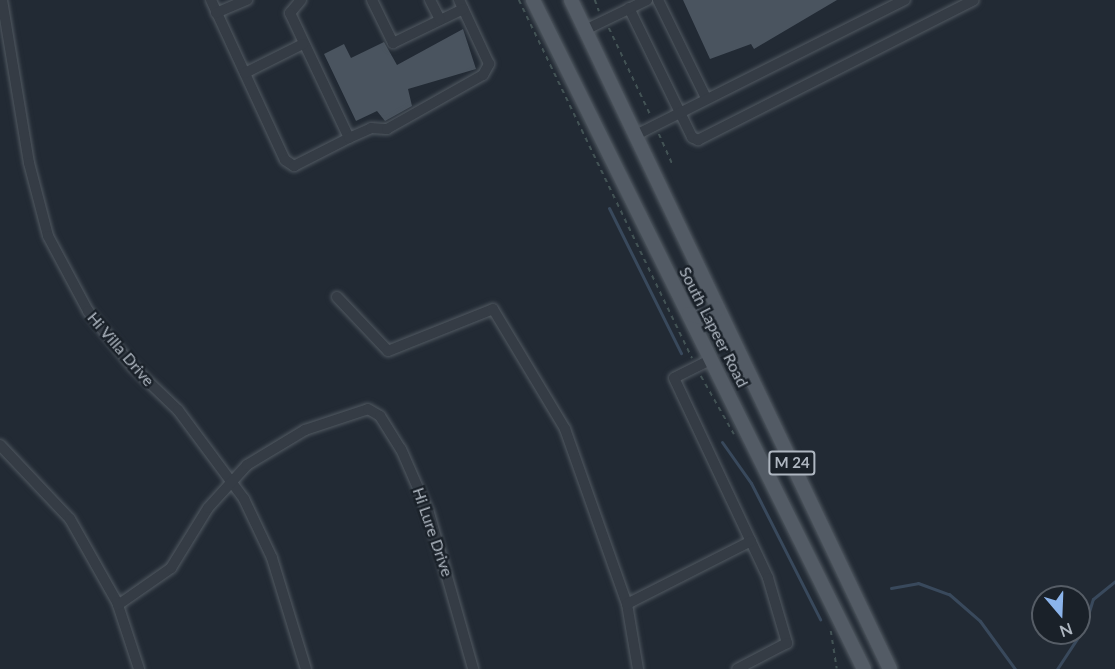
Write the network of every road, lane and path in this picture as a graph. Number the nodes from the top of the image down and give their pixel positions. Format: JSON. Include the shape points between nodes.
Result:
{"nodes":[{"id":1,"x":2,"y":0,"type":"edge"},
{"id":2,"x":211,"y":0,"type":"edge"},
{"id":3,"x":247,"y":0,"type":"edge"},
{"id":4,"x":301,"y":0,"type":"edge"},
{"id":5,"x":372,"y":0,"type":"edge"},
{"id":6,"x":430,"y":0,"type":"edge"},
{"id":7,"x":519,"y":0,"type":"edge"},
{"id":8,"x":533,"y":0,"type":"edge"},
{"id":9,"x":571,"y":0,"type":"edge"},
{"id":10,"x":595,"y":0,"type":"edge"},
{"id":11,"x":646,"y":0,"type":"edge"},
{"id":12,"x":658,"y":0,"type":"edge"},
{"id":13,"x":905,"y":0,"type":"edge"},
{"id":14,"x":974,"y":0,"type":"edge"},
{"id":15,"x":461,"y":4,"type":"edge"},
{"id":16,"x":629,"y":8,"type":"junction"},
{"id":17,"x":216,"y":13,"type":"junction"},
{"id":18,"x":440,"y":20,"type":"junction"},
{"id":19,"x":604,"y":20,"type":"junction"},
{"id":20,"x":585,"y":30,"type":"junction"},
{"id":21,"x":303,"y":44,"type":"junction"},
{"id":22,"x":245,"y":73,"type":"junction"},
{"id":23,"x":706,"y":99,"type":"junction"},
{"id":24,"x":679,"y":112,"type":"junction"},
{"id":25,"x":655,"y":125,"type":"junction"},
{"id":26,"x":636,"y":135,"type":"junction"},
{"id":27,"x":349,"y":138,"type":"junction"},
{"id":28,"x":673,"y":166,"type":"dead end"},
{"id":29,"x":337,"y":297,"type":"dead end"},
{"id":30,"x":718,"y":309,"type":"junction"},
{"id":31,"x":689,"y":314,"type":"junction"},
{"id":32,"x":712,"y":359,"type":"junction"},
{"id":33,"x":697,"y":367,"type":"junction"},
{"id":34,"x":724,"y":421,"type":"dead end"},
{"id":35,"x":0,"y":445,"type":"edge"},
{"id":36,"x":231,"y":480,"type":"junction"},
{"id":37,"x":752,"y":541,"type":"junction"},
{"id":38,"x":627,"y":604,"type":"junction"},
{"id":39,"x":118,"y":605,"type":"junction"},
{"id":40,"x":887,"y":663,"type":"edge"},
{"id":41,"x":861,"y":664,"type":"edge"},
{"id":42,"x":836,"y":665,"type":"dead end"},
{"id":43,"x":139,"y":669,"type":"edge"},
{"id":44,"x":306,"y":669,"type":"edge"},
{"id":45,"x":473,"y":669,"type":"edge"},
{"id":46,"x":638,"y":669,"type":"edge"},
{"id":47,"x":737,"y":669,"type":"edge"},
{"id":48,"x":837,"y":669,"type":"edge"}],
"edges":[{"from":1,"to":36,"type":"street","name":"Hi Villa Drive","via":[[29,163],[48,236],[88,310],[133,367],[178,410]]},
{"from":2,"to":17,"type":"street"},
{"from":3,"to":17,"type":"street"},
{"from":4,"to":21,"type":"street","via":[[290,14]]},
{"from":5,"to":18,"type":"street","via":[[393,44]]},
{"from":6,"to":18,"type":"street"},
{"from":7,"to":33,"type":"path"},
{"from":8,"to":31,"type":"main road","name":"South Lapeer Road","number":"M 24"},
{"from":9,"to":20,"type":"main road","name":"South Lapeer Road","number":"M 24"},
{"from":10,"to":19,"type":"path"},
{"from":11,"to":16,"type":"street"},
{"from":12,"to":23,"type":"street"},
{"from":13,"to":23,"type":"street"},
{"from":14,"to":24,"type":"street","via":[[699,140],[692,137]]},
{"from":15,"to":18,"type":"street"},
{"from":15,"to":27,"type":"street","via":[[489,64],[483,75],[387,129],[371,128]]},
{"from":16,"to":19,"type":"street"},
{"from":16,"to":24,"type":"street"},
{"from":17,"to":22,"type":"street"},
{"from":19,"to":20,"type":"street"},
{"from":19,"to":25,"type":"path"},
{"from":20,"to":26,"type":"main road","name":"South Lapeer Road","number":"M 24"},
{"from":21,"to":22,"type":"street"},
{"from":21,"to":27,"type":"street"},
{"from":22,"to":27,"type":"street","via":[[285,160],[294,166]]},
{"from":23,"to":24,"type":"street"},
{"from":24,"to":25,"type":"street"},
{"from":25,"to":26,"type":"street"},
{"from":25,"to":28,"type":"path"},
{"from":26,"to":30,"type":"main road","name":"South Lapeer Road","number":"M 24"},
{"from":29,"to":38,"type":"street","via":[[388,351],[493,309],[565,429]]},
{"from":30,"to":31,"type":"main road","via":[[705,318]]},
{"from":30,"to":40,"type":"main road","name":"South Lapeer Road","number":"M 24"},
{"from":31,"to":32,"type":"main road","name":"South Lapeer Road","number":"M 24"},
{"from":32,"to":33,"type":"street"},
{"from":32,"to":41,"type":"main road","name":"South Lapeer Road","number":"M 24"},
{"from":33,"to":34,"type":"path"},
{"from":33,"to":37,"type":"street","via":[[674,378]]},
{"from":35,"to":39,"type":"street","via":[[70,519]]},
{"from":36,"to":39,"type":"street","via":[[208,508],[180,558],[156,582]]},
{"from":36,"to":44,"type":"street","name":"Hi Villa Drive","via":[[272,558]]},
{"from":36,"to":45,"type":"street","name":"Hi Lure Drive","via":[[304,430],[368,409],[380,416],[401,449],[429,513]]},
{"from":37,"to":38,"type":"street"},
{"from":37,"to":47,"type":"street","via":[[787,643]]},
{"from":38,"to":46,"type":"street"},
{"from":39,"to":43,"type":"street"},
{"from":40,"to":41,"type":"main road","via":[[869,652]]},
{"from":42,"to":48,"type":"path"}]}
